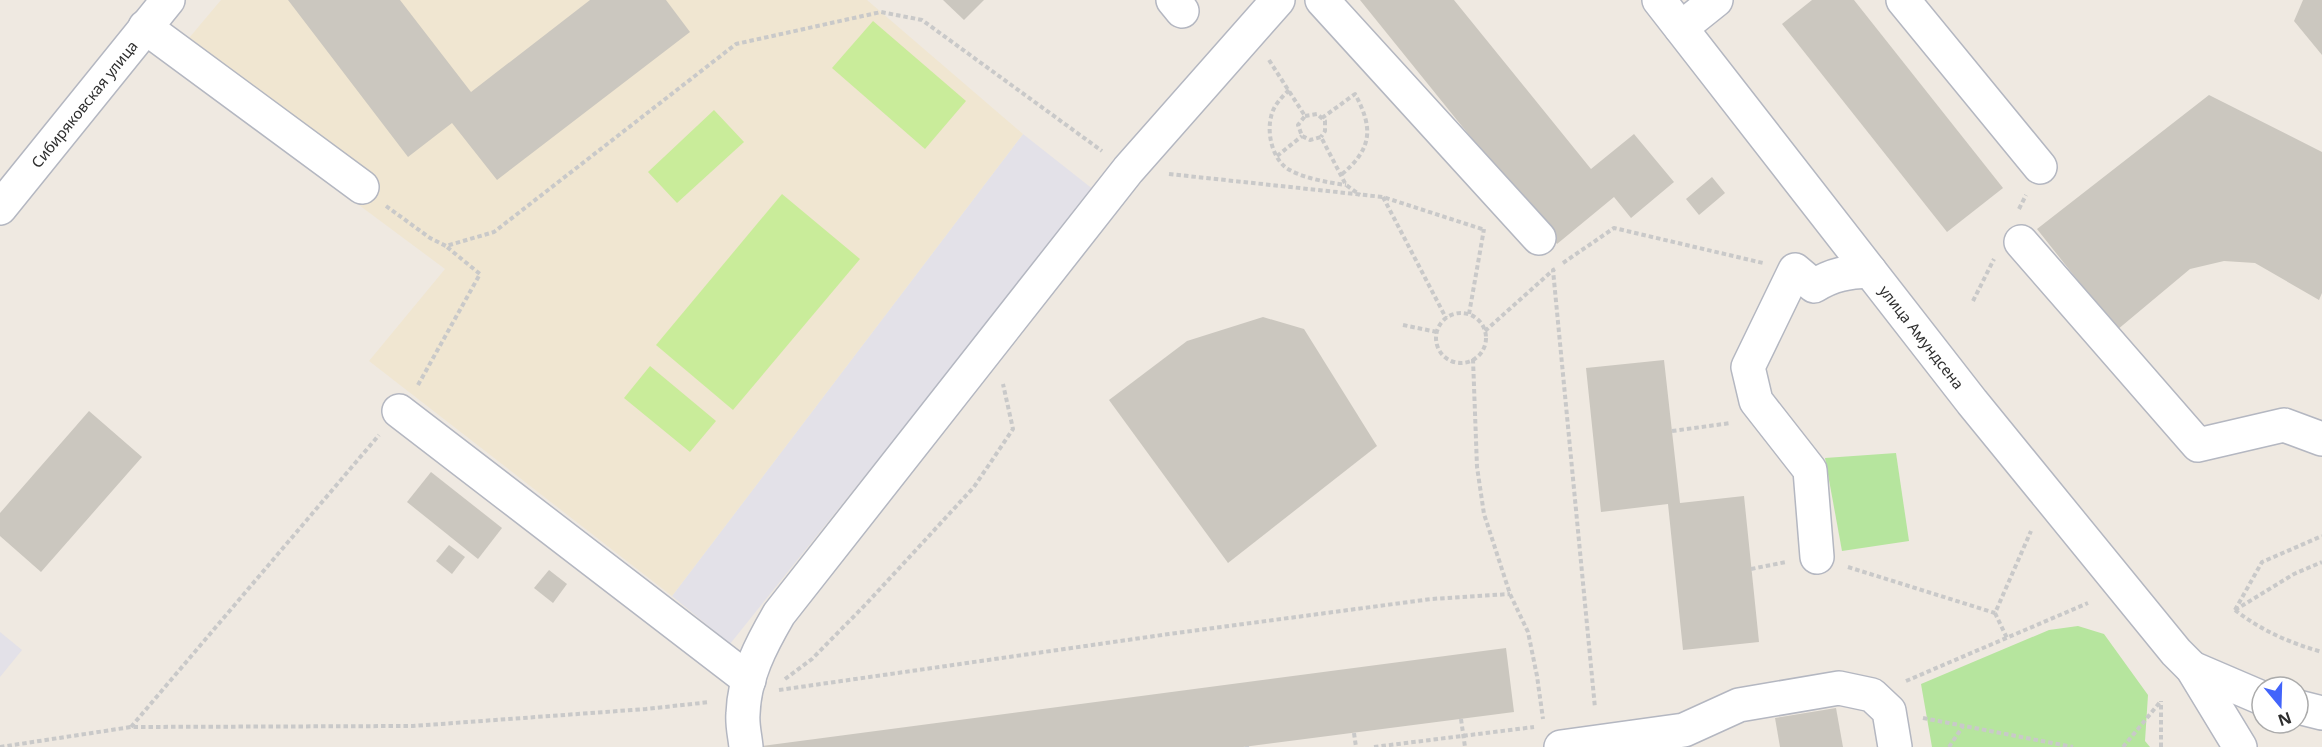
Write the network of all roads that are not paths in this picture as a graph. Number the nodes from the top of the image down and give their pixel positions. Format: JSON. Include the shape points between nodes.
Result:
{"nodes":[{"id":1,"x":168,"y":0,"type":"edge"},
{"id":2,"x":1278,"y":0,"type":"edge"},
{"id":3,"x":1322,"y":0,"type":"edge"},
{"id":4,"x":1659,"y":0,"type":"edge"},
{"id":5,"x":1716,"y":0,"type":"edge"},
{"id":6,"x":1904,"y":0,"type":"edge"},
{"id":7,"x":145,"y":27,"type":"junction"},
{"id":8,"x":1681,"y":28,"type":"junction"},
{"id":9,"x":2040,"y":167,"type":"dead end"},
{"id":10,"x":362,"y":187,"type":"road end"},
{"id":11,"x":0,"y":208,"type":"edge"},
{"id":12,"x":1539,"y":238,"type":"road end"},
{"id":13,"x":2021,"y":242,"type":"dead end"},
{"id":14,"x":1870,"y":271,"type":"junction"},
{"id":15,"x":399,"y":411,"type":"road end"},
{"id":16,"x":2322,"y":439,"type":"edge"},
{"id":17,"x":1817,"y":557,"type":"road end"},
{"id":18,"x":2192,"y":668,"type":"junction"},
{"id":19,"x":754,"y":690,"type":"junction"},
{"id":20,"x":2250,"y":693,"type":"edge"},
{"id":21,"x":1685,"y":739,"type":"edge"},
{"id":22,"x":746,"y":747,"type":"edge"},
{"id":23,"x":1561,"y":747,"type":"edge"},
{"id":24,"x":1895,"y":747,"type":"edge"},
{"id":25,"x":2240,"y":747,"type":"edge"}],
"edges":[{"from":1,"to":7,"type":"street","name":"Сибиряковская улица"},
{"from":2,"to":19,"type":"street","via":[[1128,170],[779,614],[758,651]]},
{"from":3,"to":12,"type":"street"},
{"from":4,"to":8,"type":"street","name":"улица Амундсена"},
{"from":5,"to":8,"type":"street"},
{"from":6,"to":9,"type":"street"},
{"from":7,"to":10,"type":"street"},
{"from":7,"to":11,"type":"street","name":"Сибиряковская улица"},
{"from":8,"to":14,"type":"street","name":"улица Амундсена"},
{"from":13,"to":16,"type":"street","via":[[2198,445],[2284,425]]},
{"from":14,"to":17,"type":"street","via":[[1843,272],[1814,286],[1795,270],[1748,367],[1756,401],[1810,470]]},
{"from":14,"to":18,"type":"street","name":"улица Амундсена","via":[[1972,402]]},
{"from":15,"to":19,"type":"street"},
{"from":18,"to":20,"type":"street","name":"улица Амундсена"},
{"from":18,"to":25,"type":"street","name":"улица Амундсена"},
{"from":19,"to":22,"type":"street","via":[[743,714]]},
{"from":21,"to":23,"type":"street"},
{"from":21,"to":24,"type":"street","via":[[1739,705],[1839,688],[1881,703]]}]}
